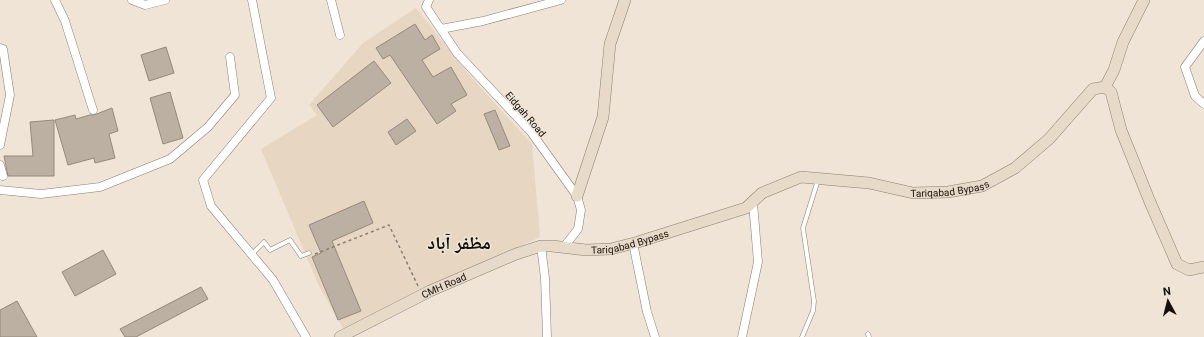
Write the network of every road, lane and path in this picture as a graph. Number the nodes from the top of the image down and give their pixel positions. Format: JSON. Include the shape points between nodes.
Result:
{"nodes":[{"id":1,"x":55,"y":0,"type":"edge"},
{"id":2,"x":132,"y":0,"type":"edge"},
{"id":3,"x":164,"y":0,"type":"edge"},
{"id":4,"x":252,"y":0,"type":"edge"},
{"id":5,"x":330,"y":0,"type":"edge"},
{"id":6,"x":429,"y":0,"type":"edge"},
{"id":7,"x":561,"y":0,"type":"edge"},
{"id":8,"x":625,"y":0,"type":"edge"},
{"id":9,"x":1144,"y":0,"type":"edge"},
{"id":10,"x":441,"y":29,"type":"junction"},
{"id":11,"x":340,"y":35,"type":"dead end"},
{"id":12,"x":1204,"y":41,"type":"edge"},
{"id":13,"x":0,"y":48,"type":"edge"},
{"id":14,"x":230,"y":58,"type":"dead end"},
{"id":15,"x":1105,"y":86,"type":"junction"},
{"id":16,"x":1204,"y":104,"type":"edge"},
{"id":17,"x":93,"y":110,"type":"dead end"},
{"id":18,"x":3,"y":119,"type":"edge"},
{"id":19,"x":0,"y":145,"type":"edge"},
{"id":20,"x":0,"y":165,"type":"edge"},
{"id":21,"x":4,"y":176,"type":"dead end"},
{"id":22,"x":819,"y":178,"type":"junction"},
{"id":23,"x":0,"y":190,"type":"edge"},
{"id":24,"x":577,"y":196,"type":"junction"},
{"id":25,"x":753,"y":203,"type":"junction"},
{"id":26,"x":633,"y":243,"type":"junction"},
{"id":27,"x":546,"y":246,"type":"junction"},
{"id":28,"x":563,"y":248,"type":"junction"},
{"id":29,"x":309,"y":253,"type":"joint"},
{"id":30,"x":252,"y":255,"type":"junction"},
{"id":31,"x":1204,"y":267,"type":"edge"},
{"id":32,"x":423,"y":295,"type":"junction"},
{"id":33,"x":306,"y":337,"type":"edge"},
{"id":34,"x":340,"y":337,"type":"edge"},
{"id":35,"x":547,"y":337,"type":"edge"},
{"id":36,"x":655,"y":337,"type":"edge"},
{"id":37,"x":742,"y":337,"type":"edge"},
{"id":38,"x":802,"y":337,"type":"edge"}],
"edges":[{"from":1,"to":17,"type":"street","via":[[65,22]]},
{"from":2,"to":3,"type":"street","via":[[145,5]]},
{"from":4,"to":30,"type":"street","via":[[271,98],[203,180],[211,206]]},
{"from":5,"to":11,"type":"street"},
{"from":6,"to":10,"type":"street","name":"Eidgah Road","via":[[426,7]]},
{"from":7,"to":10,"type":"street","via":[[483,21]]},
{"from":8,"to":24,"type":"street","via":[[610,44],[603,117]]},
{"from":9,"to":15,"type":"street"},
{"from":10,"to":24,"type":"street","name":"Eidgah Road","via":[[457,53],[531,132]]},
{"from":12,"to":16,"type":"street","via":[[1184,68],[1195,96]]},
{"from":13,"to":18,"type":"street","via":[[10,95]]},
{"from":14,"to":23,"type":"street","via":[[235,95],[208,127],[170,159],[100,187],[41,194]]},
{"from":15,"to":22,"type":"street","name":"Tariqabad Bypass","via":[[1093,89],[1049,139],[1015,168],[982,186],[948,192],[912,193],[869,183]]},
{"from":15,"to":31,"type":"street","via":[[1111,92],[1121,130],[1177,264],[1189,270]]},
{"from":18,"to":19,"type":"street"},
{"from":20,"to":21,"type":"street"},
{"from":22,"to":25,"type":"street","name":"Tariqabad Bypass","via":[[801,177],[784,183],[762,193]]},
{"from":22,"to":38,"type":"lane","via":[[804,223],[814,301],[813,311]]},
{"from":24,"to":28,"type":"street","name":"Eidgah Road","via":[[581,210],[578,229]]},
{"from":25,"to":26,"type":"street","name":"Tariqabad Bypass","via":[[746,208]]},
{"from":25,"to":37,"type":"street","via":[[758,262]]},
{"from":26,"to":28,"type":"street","name":"Tariqabad Bypass","via":[[611,249]]},
{"from":26,"to":36,"type":"street","via":[[645,305]]},
{"from":27,"to":28,"type":"street","name":"Tariqabad Bypass"},
{"from":27,"to":32,"type":"street","name":"CMH Road","via":[[516,254]]},
{"from":27,"to":35,"type":"street"},
{"from":29,"to":30,"type":"lane","via":[[301,256],[290,240],[270,250],[264,242]]},
{"from":29,"to":32,"type":"path","via":[[311,256],[389,225]]},
{"from":30,"to":33,"type":"street","via":[[273,280]]},
{"from":32,"to":34,"type":"street","name":"CMH Road"}]}
